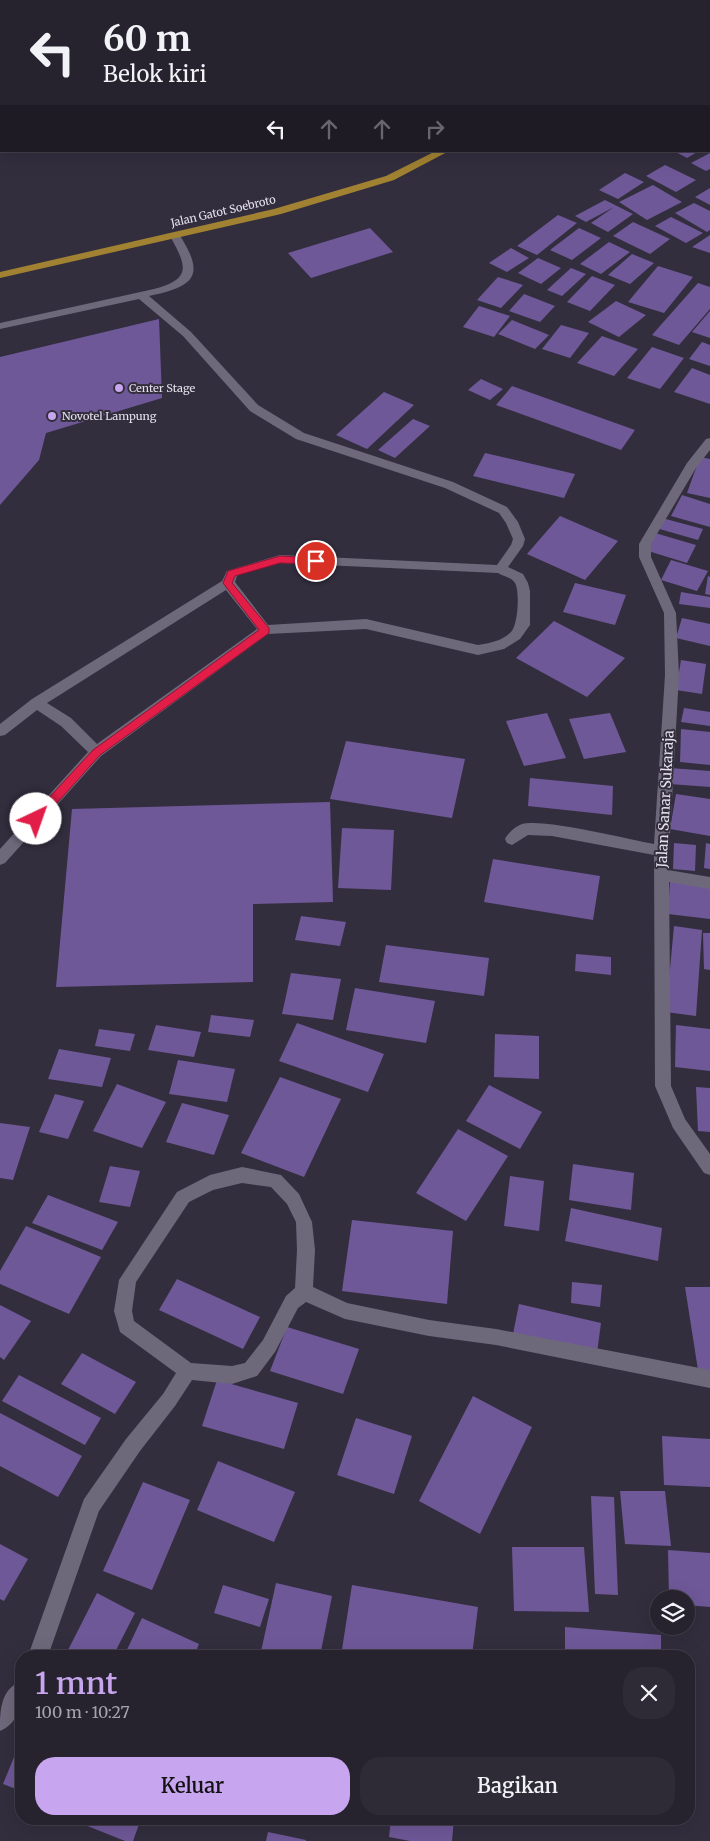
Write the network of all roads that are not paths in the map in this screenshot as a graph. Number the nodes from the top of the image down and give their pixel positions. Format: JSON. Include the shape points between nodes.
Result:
{"nodes":[{"id":1,"x":442,"y":152,"type":"edge"},
{"id":2,"x":174,"y":236,"type":"junction"},
{"id":3,"x":0,"y":275,"type":"edge"},
{"id":4,"x":141,"y":295,"type":"junction"},
{"id":5,"x":0,"y":326,"type":"edge"},
{"id":6,"x":710,"y":442,"type":"edge"},
{"id":7,"x":500,"y":569,"type":"junction"},
{"id":8,"x":228,"y":583,"type":"junction"},
{"id":9,"x":265,"y":630,"type":"junction"},
{"id":10,"x":36,"y":702,"type":"junction"},
{"id":11,"x":0,"y":731,"type":"edge"},
{"id":12,"x":96,"y":752,"type":"junction"},
{"id":13,"x":512,"y":839,"type":"dead end"},
{"id":14,"x":661,"y":851,"type":"junction"},
{"id":15,"x":0,"y":859,"type":"edge"},
{"id":16,"x":661,"y":874,"type":"junction"},
{"id":17,"x":710,"y":883,"type":"edge"},
{"id":18,"x":710,"y":1168,"type":"edge"},
{"id":19,"x":304,"y":1292,"type":"junction"},
{"id":20,"x":188,"y":1372,"type":"junction"},
{"id":21,"x":710,"y":1379,"type":"edge"},
{"id":22,"x":40,"y":1650,"type":"edge"},
{"id":23,"x":15,"y":1700,"type":"edge"},
{"id":24,"x":0,"y":1722,"type":"edge"}],
"edges":[{"from":1,"to":2,"type":"main road","name":"Jalan Gatot Soebroto","via":[[390,178],[276,212]]},
{"from":2,"to":3,"type":"main road","name":"Jalan Gatot Soebroto"},
{"from":2,"to":4,"type":"street","via":[[190,264],[188,274],[180,285]]},
{"from":4,"to":5,"type":"street"},
{"from":4,"to":7,"type":"street","via":[[187,334],[254,408],[300,436],[449,485],[503,510],[519,539]]},
{"from":6,"to":14,"type":"street","name":"Jalan Sanar Sukaraja","via":[[663,511],[644,549],[670,613],[672,675]]},
{"from":7,"to":8,"type":"street","via":[[280,560],[236,571]]},
{"from":7,"to":9,"type":"street","via":[[518,577],[524,591],[523,625],[515,636],[499,646],[478,650],[366,624]]},
{"from":8,"to":9,"type":"street"},
{"from":8,"to":10,"type":"street"},
{"from":9,"to":12,"type":"street"},
{"from":10,"to":11,"type":"street"},
{"from":10,"to":12,"type":"street","via":[[66,722]]},
{"from":12,"to":15,"type":"street"},
{"from":13,"to":14,"type":"street","via":[[525,829],[552,830]]},
{"from":14,"to":16,"type":"street","name":"Jalan Sanar Sukaraja"},
{"from":16,"to":17,"type":"street"},
{"from":16,"to":18,"type":"street","name":"Jalan Sanar Sukaraja","via":[[663,1086],[679,1123]]},
{"from":19,"to":20,"type":"street","via":[[292,1302],[269,1346],[251,1370],[232,1375]]},
{"from":19,"to":20,"type":"street","via":[[304,1222],[293,1199],[275,1180],[242,1175],[210,1183],[183,1196],[128,1280],[123,1311],[126,1326]]},
{"from":19,"to":21,"type":"street","via":[[345,1311]]},
{"from":20,"to":22,"type":"street","via":[[91,1506]]},
{"from":23,"to":24,"type":"street"}]}
